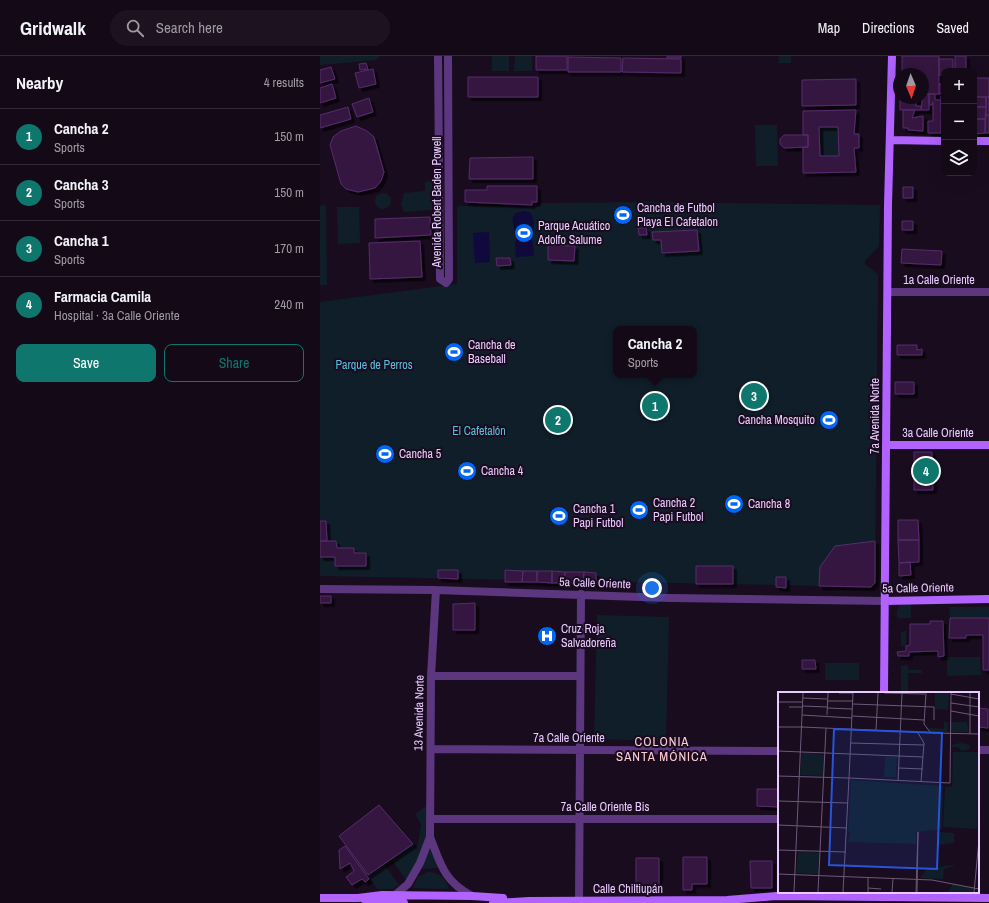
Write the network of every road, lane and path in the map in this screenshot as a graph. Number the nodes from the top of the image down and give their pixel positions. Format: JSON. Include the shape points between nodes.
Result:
{"nodes":[{"id":1,"x":438,"y":56,"type":"edge"},
{"id":2,"x":448,"y":56,"type":"edge"},
{"id":3,"x":892,"y":56,"type":"edge"},
{"id":4,"x":438,"y":79,"type":"junction"},
{"id":5,"x":448,"y":79,"type":"junction"},
{"id":6,"x":891,"y":140,"type":"junction"},
{"id":7,"x":941,"y":141,"type":"edge"},
{"id":8,"x":977,"y":141,"type":"edge"},
{"id":9,"x":989,"y":141,"type":"edge"},
{"id":10,"x":438,"y":158,"type":"junction"},
{"id":11,"x":448,"y":158,"type":"junction"},
{"id":12,"x":888,"y":292,"type":"junction"},
{"id":13,"x":989,"y":292,"type":"edge"},
{"id":14,"x":887,"y":445,"type":"junction"},
{"id":15,"x":989,"y":445,"type":"edge"},
{"id":16,"x":320,"y":589,"type":"edge"},
{"id":17,"x":436,"y":590,"type":"junction"},
{"id":18,"x":581,"y":594,"type":"junction"},
{"id":19,"x":989,"y":599,"type":"edge"},
{"id":20,"x":885,"y":601,"type":"junction"},
{"id":21,"x":431,"y":676,"type":"junction"},
{"id":22,"x":580,"y":676,"type":"junction"},
{"id":23,"x":884,"y":692,"type":"edge"},
{"id":24,"x":431,"y":749,"type":"junction"},
{"id":25,"x":580,"y":750,"type":"junction"},
{"id":26,"x":778,"y":751,"type":"edge"},
{"id":27,"x":430,"y":819,"type":"junction"},
{"id":28,"x":579,"y":819,"type":"junction"},
{"id":29,"x":778,"y":819,"type":"edge"},
{"id":30,"x":430,"y":837,"type":"junction"},
{"id":31,"x":472,"y":896,"type":"junction"},
{"id":32,"x":875,"y":897,"type":"edge"},
{"id":33,"x":885,"y":897,"type":"edge"},
{"id":34,"x":320,"y":898,"type":"edge"},
{"id":35,"x":989,"y":898,"type":"edge"},
{"id":36,"x":395,"y":900,"type":"edge"},
{"id":37,"x":529,"y":901,"type":"junction"},
{"id":38,"x":579,"y":902,"type":"edge"},
{"id":39,"x":727,"y":902,"type":"edge"},
{"id":40,"x":404,"y":903,"type":"edge"},
{"id":41,"x":493,"y":903,"type":"edge"},
{"id":42,"x":750,"y":903,"type":"edge"}],
"edges":[{"from":1,"to":4,"type":"street","name":"Avenida Robert Baden Powell"},
{"from":2,"to":5,"type":"street","name":"Avenida Robert Baden Powell"},
{"from":3,"to":6,"type":"main road","name":"7a Avenida Norte"},
{"from":4,"to":5,"type":"street"},
{"from":4,"to":10,"type":"street","name":"Avenida Robert Baden Powell"},
{"from":5,"to":11,"type":"street","name":"Avenida Robert Baden Powell"},
{"from":6,"to":7,"type":"main road"},
{"from":6,"to":12,"type":"main road","name":"7a Avenida Norte"},
{"from":8,"to":9,"type":"main road"},
{"from":10,"to":11,"type":"street"},
{"from":10,"to":11,"type":"street","name":"Avenida Robert Baden Powell","via":[[440,279],[446,283],[449,279]]},
{"from":12,"to":13,"type":"street","name":"1a Calle Oriente"},
{"from":12,"to":14,"type":"main road","name":"7a Avenida Norte"},
{"from":14,"to":15,"type":"main road","name":"3a Calle Oriente"},
{"from":14,"to":20,"type":"main road","name":"7a Avenida Norte"},
{"from":16,"to":17,"type":"street","name":"5a Calle Oriente"},
{"from":17,"to":18,"type":"street","name":"5a Calle Oriente"},
{"from":17,"to":21,"type":"street","name":"13 Avenida Norte"},
{"from":18,"to":20,"type":"street","name":"5a Calle Oriente"},
{"from":18,"to":22,"type":"street"},
{"from":19,"to":20,"type":"main road","name":"5a Calle Oriente"},
{"from":20,"to":23,"type":"main road","name":"7a Avenida Norte"},
{"from":21,"to":22,"type":"street"},
{"from":21,"to":24,"type":"street","name":"13 Avenida Norte"},
{"from":22,"to":25,"type":"street"},
{"from":24,"to":25,"type":"street","name":"7a Calle Oriente"},
{"from":24,"to":27,"type":"street","name":"13 Avenida Norte"},
{"from":25,"to":26,"type":"street","name":"7a Calle Oriente"},
{"from":25,"to":28,"type":"street"},
{"from":27,"to":28,"type":"street","name":"7a Calle Oriente Bis"},
{"from":27,"to":30,"type":"street","name":"13 Avenida Norte"},
{"from":28,"to":29,"type":"street","name":"7a Calle Oriente Bis"},
{"from":28,"to":38,"type":"street"},
{"from":30,"to":31,"type":"street","name":"13 Avenida Norte","via":[[443,870],[457,888]]},
{"from":30,"to":36,"type":"street","name":"13 Avenida Norte","via":[[420,863]]},
{"from":31,"to":36,"type":"main road","name":"Calle Chiltiupán"},
{"from":31,"to":37,"type":"main road","name":"Calle Chiltiupán"},
{"from":32,"to":33,"type":"main road","name":"Calle Chiltiupán"},
{"from":32,"to":39,"type":"main road","name":"Calle Chiltiupán","via":[[776,896]]},
{"from":33,"to":35,"type":"main road","name":"Calle Chiltiupán"},
{"from":34,"to":36,"type":"main road","name":"Calle Chiltiupán","via":[[358,898],[381,903]]},
{"from":36,"to":40,"type":"main road","name":"Calle Chiltiupán"},
{"from":37,"to":38,"type":"main road","name":"Calle Chiltiupán"},
{"from":37,"to":41,"type":"main road","name":"Calle Chiltiupán"},
{"from":38,"to":39,"type":"main road","name":"Calle Chiltiupán"},
{"from":39,"to":42,"type":"main road","name":"Calle Chiltiupán"}]}
